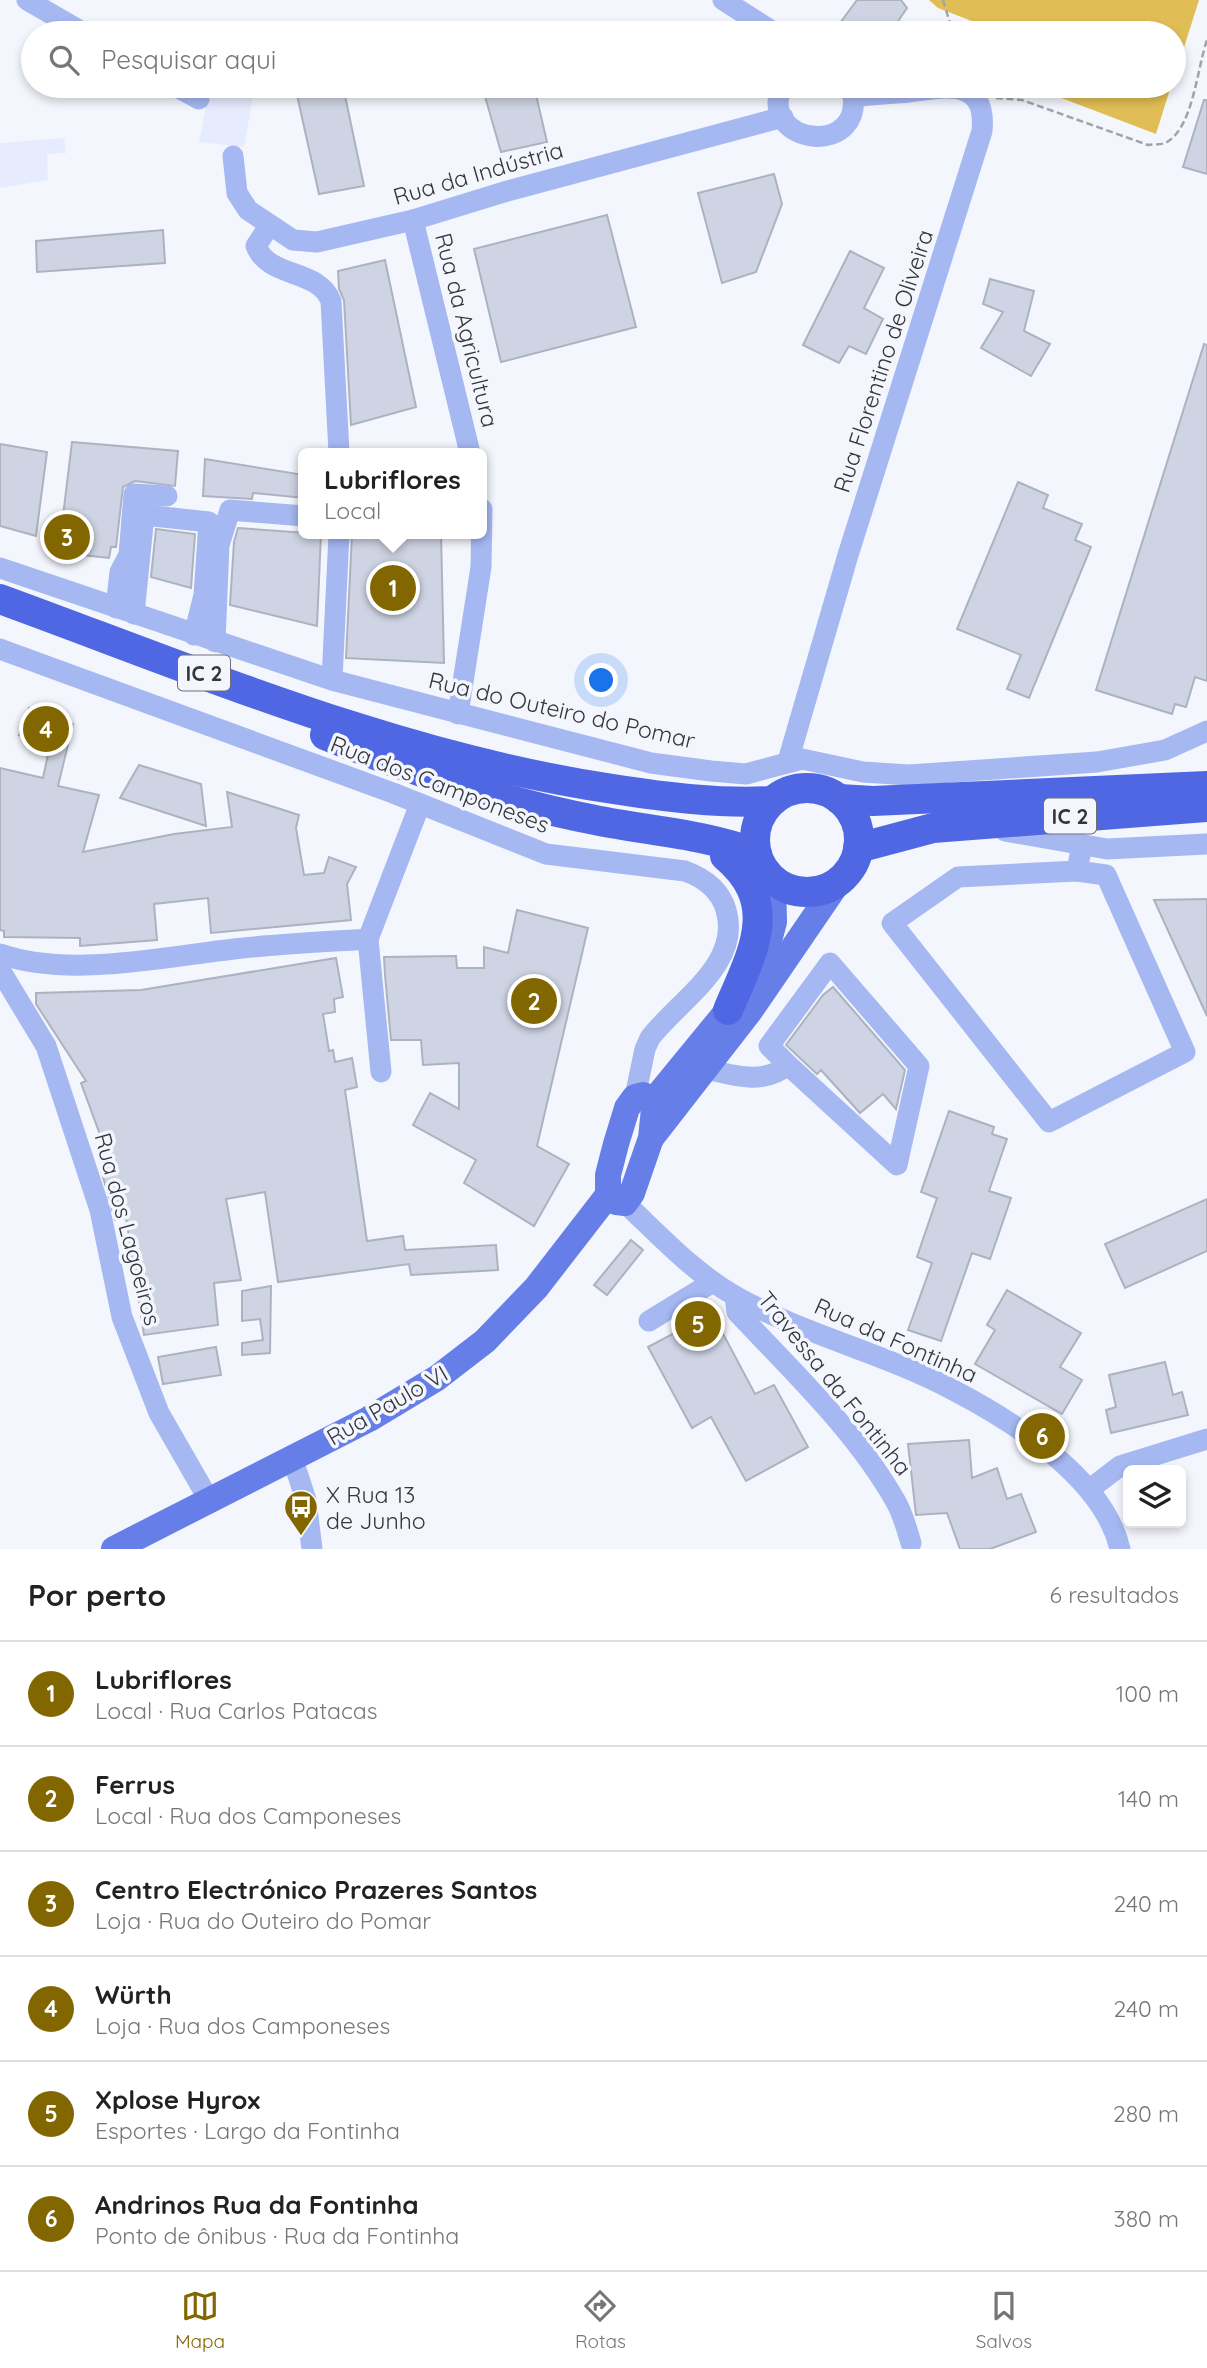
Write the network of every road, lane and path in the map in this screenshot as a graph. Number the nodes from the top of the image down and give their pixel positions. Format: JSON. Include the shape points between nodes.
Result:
{"nodes":[{"id":1,"x":27,"y":0,"type":"edge"},
{"id":2,"x":723,"y":0,"type":"edge"},
{"id":3,"x":943,"y":0,"type":"edge"},
{"id":4,"x":63,"y":21,"type":"edge"},
{"id":5,"x":754,"y":21,"type":"edge"},
{"id":6,"x":949,"y":21,"type":"edge"},
{"id":7,"x":1207,"y":40,"type":"edge"},
{"id":8,"x":780,"y":98,"type":"edge"},
{"id":9,"x":852,"y":98,"type":"edge"},
{"id":10,"x":975,"y":98,"type":"edge"},
{"id":11,"x":1002,"y":98,"type":"edge"},
{"id":12,"x":783,"y":117,"type":"junction"},
{"id":13,"x":233,"y":156,"type":"dead end"},
{"id":14,"x":413,"y":220,"type":"junction"},
{"id":15,"x":269,"y":226,"type":"junction"},
{"id":16,"x":339,"y":448,"type":"edge"},
{"id":17,"x":469,"y":448,"type":"edge"},
{"id":18,"x":167,"y":496,"type":"dead end"},
{"id":19,"x":298,"y":516,"type":"edge"},
{"id":20,"x":339,"y":539,"type":"edge"},
{"id":21,"x":481,"y":539,"type":"edge"},
{"id":22,"x":0,"y":568,"type":"edge"},
{"id":23,"x":0,"y":599,"type":"edge"},
{"id":24,"x":125,"y":611,"type":"junction"},
{"id":25,"x":0,"y":614,"type":"edge"},
{"id":26,"x":194,"y":635,"type":"junction"},
{"id":27,"x":215,"y":642,"type":"junction"},
{"id":28,"x":0,"y":649,"type":"edge"},
{"id":29,"x":332,"y":680,"type":"junction"},
{"id":30,"x":458,"y":713,"type":"junction"},
{"id":31,"x":1207,"y":731,"type":"edge"},
{"id":32,"x":789,"y":761,"type":"junction"},
{"id":33,"x":1207,"y":779,"type":"edge"},
{"id":34,"x":1207,"y":786,"type":"edge"},
{"id":35,"x":1171,"y":788,"type":"junction"},
{"id":36,"x":839,"y":799,"type":"junction"},
{"id":37,"x":772,"y":801,"type":"junction"},
{"id":38,"x":420,"y":804,"type":"junction"},
{"id":39,"x":1207,"y":807,"type":"edge"},
{"id":40,"x":983,"y":822,"type":"junction"},
{"id":41,"x":699,"y":837,"type":"junction"},
{"id":42,"x":1082,"y":844,"type":"junction"},
{"id":43,"x":1207,"y":844,"type":"edge"},
{"id":44,"x":858,"y":848,"type":"junction"},
{"id":45,"x":765,"y":867,"type":"junction"},
{"id":46,"x":1077,"y":871,"type":"junction"},
{"id":47,"x":839,"y":881,"type":"junction"},
{"id":48,"x":368,"y":939,"type":"junction"},
{"id":49,"x":1,"y":961,"type":"edge"},
{"id":50,"x":728,"y":1010,"type":"junction"},
{"id":51,"x":788,"y":1065,"type":"junction"},
{"id":52,"x":706,"y":1069,"type":"junction"},
{"id":53,"x":381,"y":1072,"type":"dead end"},
{"id":54,"x":645,"y":1098,"type":"junction"},
{"id":55,"x":651,"y":1138,"type":"junction"},
{"id":56,"x":617,"y":1199,"type":"junction"},
{"id":57,"x":713,"y":1282,"type":"junction"},
{"id":58,"x":735,"y":1296,"type":"junction"},
{"id":59,"x":649,"y":1321,"type":"dead end"},
{"id":60,"x":1207,"y":1439,"type":"edge"},
{"id":61,"x":292,"y":1457,"type":"junction"},
{"id":62,"x":1090,"y":1489,"type":"junction"},
{"id":63,"x":209,"y":1500,"type":"junction"},
{"id":64,"x":911,"y":1543,"type":"dead end"},
{"id":65,"x":114,"y":1549,"type":"edge"},
{"id":66,"x":312,"y":1549,"type":"edge"},
{"id":67,"x":1120,"y":1549,"type":"edge"}],
"edges":[{"from":1,"to":4,"type":"street"},
{"from":2,"to":5,"type":"street"},
{"from":3,"to":6,"type":"path"},
{"from":7,"to":11,"type":"path","via":[[1188,115],[1165,143],[1148,145],[1022,100]]},
{"from":8,"to":12,"type":"street"},
{"from":9,"to":12,"type":"street","via":[[849,119],[832,135],[809,137]]},
{"from":10,"to":32,"type":"street","name":"Rua Florentino de Oliveira","via":[[984,117],[982,131],[848,555]]},
{"from":12,"to":14,"type":"street","name":"Rua da Indústria"},
{"from":13,"to":15,"type":"street","name":"Rua da Indústria","via":[[237,193],[248,210]]},
{"from":14,"to":15,"type":"street","name":"Rua da Indústria","via":[[317,242],[293,240]]},
{"from":14,"to":17,"type":"street","name":"Rua da Agricultura"},
{"from":15,"to":16,"type":"street","via":[[256,246],[259,255],[314,281],[331,301]]},
{"from":18,"to":24,"type":"street","via":[[134,494],[129,555],[121,572]]},
{"from":19,"to":27,"type":"street","via":[[230,510],[219,545]]},
{"from":20,"to":29,"type":"street"},
{"from":21,"to":30,"type":"street"},
{"from":22,"to":24,"type":"street","name":"Rua do Outeiro do Pomar"},
{"from":23,"to":37,"type":"highway","number":"IC 2","via":[[408,744],[562,782],[663,796]]},
{"from":24,"to":26,"type":"street","name":"Rua do Outeiro do Pomar"},
{"from":24,"to":26,"type":"street","via":[[144,515],[209,522],[204,595]]},
{"from":25,"to":41,"type":"highway","number":"IC 2","via":[[461,787],[595,820]]},
{"from":26,"to":27,"type":"street","name":"Rua do Outeiro do Pomar"},
{"from":27,"to":29,"type":"street","name":"Rua do Outeiro do Pomar"},
{"from":28,"to":38,"type":"street","name":"Rua dos Camponeses"},
{"from":29,"to":30,"type":"street","name":"Rua do Outeiro do Pomar"},
{"from":30,"to":32,"type":"street","name":"Rua do Outeiro do Pomar","via":[[651,763],[746,774]]},
{"from":31,"to":32,"type":"street","name":"Rua do Outeiro do Pomar","via":[[1165,750],[1131,757],[937,774],[882,775],[802,759]]},
{"from":33,"to":35,"type":"highway"},
{"from":34,"to":35,"type":"highway","number":"IC 2"},
{"from":35,"to":36,"type":"highway","number":"IC 2"},
{"from":36,"to":37,"type":"highway","number":"IC 2","via":[[812,788],[784,793]]},
{"from":36,"to":44,"type":"highway","via":[[856,821]]},
{"from":37,"to":45,"type":"highway","via":[[757,826]]},
{"from":38,"to":48,"type":"street"},
{"from":38,"to":54,"type":"street","name":"Rua dos Camponeses","via":[[546,854],[685,871],[702,877],[724,902],[730,922],[724,954],[650,1038],[645,1049]]},
{"from":39,"to":40,"type":"highway","number":"IC 2"},
{"from":40,"to":42,"type":"street","via":[[1009,833]]},
{"from":40,"to":44,"type":"highway","number":"IC 2","via":[[906,833]]},
{"from":41,"to":45,"type":"highway","number":"IC 2"},
{"from":41,"to":50,"type":"highway","via":[[741,871],[759,910],[760,928]]},
{"from":42,"to":43,"type":"street","via":[[1107,849]]},
{"from":42,"to":46,"type":"street"},
{"from":44,"to":47,"type":"highway","via":[[855,861]]},
{"from":45,"to":47,"type":"highway","number":"IC 2","via":[[788,888],[806,892]]},
{"from":45,"to":50,"type":"main road","via":[[774,922]]},
{"from":46,"to":46,"type":"street","via":[[1106,875],[1185,1052],[1049,1122],[892,923],[958,877]]},
{"from":47,"to":52,"type":"main road"},
{"from":48,"to":49,"type":"street","name":"Rua dos Lagoeiros","via":[[91,966]]},
{"from":48,"to":53,"type":"street"},
{"from":49,"to":63,"type":"street","name":"Rua dos Lagoeiros","via":[[46,1046],[100,1210],[122,1317],[159,1413]]},
{"from":50,"to":54,"type":"main road"},
{"from":51,"to":51,"type":"street","via":[[818,1092],[897,1165],[919,1066],[830,963],[769,1046]]},
{"from":51,"to":52,"type":"street","via":[[779,1073],[749,1078]]},
{"from":52,"to":55,"type":"main road"},
{"from":54,"to":55,"type":"main road","name":"Rua Paulo VI"},
{"from":54,"to":56,"type":"main road","via":[[628,1108],[616,1144],[608,1175]]},
{"from":55,"to":56,"type":"main road","name":"Rua Paulo VI","via":[[632,1193]]},
{"from":56,"to":57,"type":"street","name":"Rua da Fontinha"},
{"from":56,"to":61,"type":"main road","name":"Rua Paulo VI","via":[[462,1361],[408,1397]]},
{"from":57,"to":58,"type":"street","name":"Rua da Fontinha"},
{"from":57,"to":59,"type":"street"},
{"from":58,"to":62,"type":"street","name":"Rua da Fontinha","via":[[955,1391],[1062,1461]]},
{"from":58,"to":64,"type":"street","name":"Travessa da Fontinha","via":[[737,1312],[846,1432],[874,1470],[897,1504]]},
{"from":60,"to":62,"type":"street","via":[[1120,1466]]},
{"from":61,"to":63,"type":"main road","name":"Rua Paulo VI"},
{"from":61,"to":66,"type":"street","via":[[306,1500]]},
{"from":62,"to":67,"type":"street","name":"Rua da Fontinha","via":[[1106,1513]]},
{"from":63,"to":65,"type":"main road","name":"Rua Paulo VI"}]}
